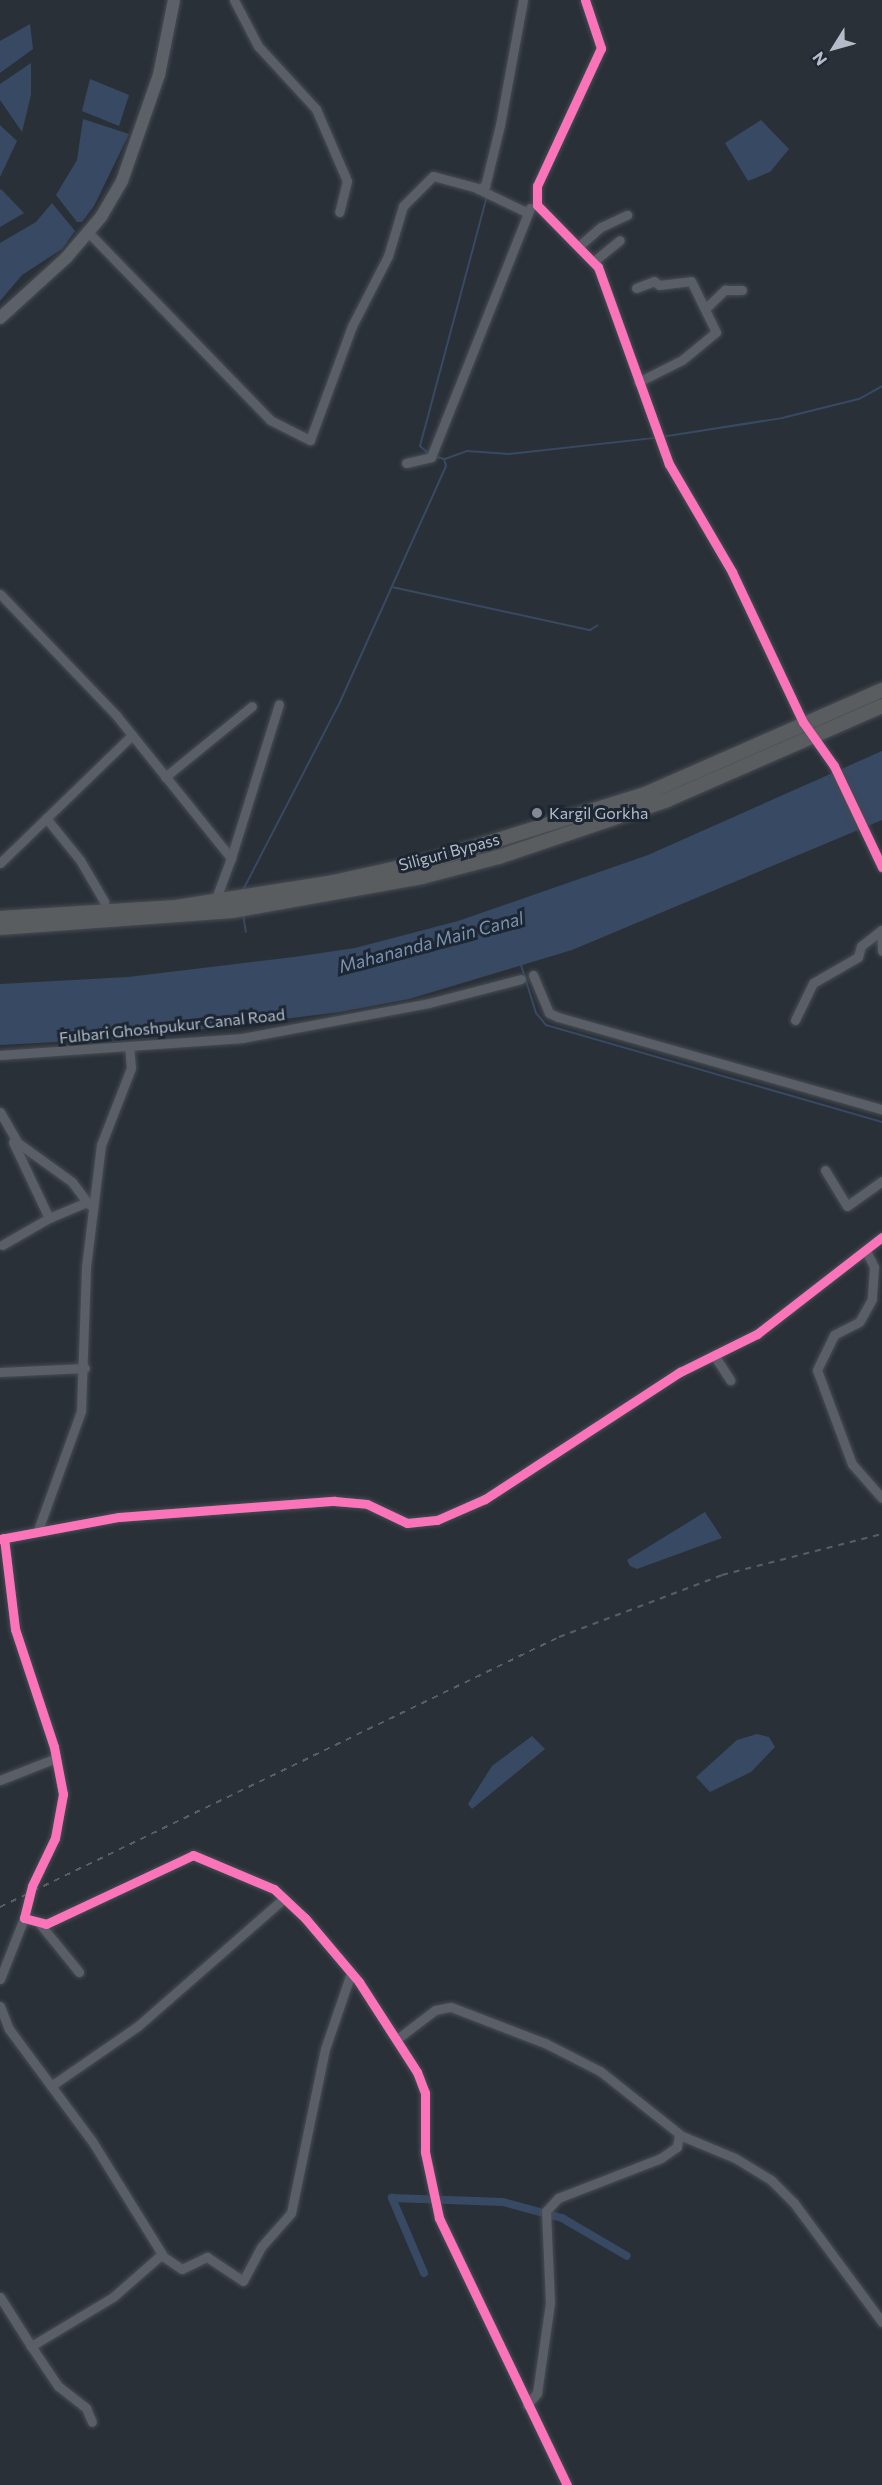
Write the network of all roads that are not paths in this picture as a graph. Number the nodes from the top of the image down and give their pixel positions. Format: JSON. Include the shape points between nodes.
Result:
{"nodes":[{"id":1,"x":174,"y":0,"type":"edge"},
{"id":2,"x":234,"y":0,"type":"edge"},
{"id":3,"x":523,"y":0,"type":"edge"},
{"id":4,"x":585,"y":0,"type":"edge"},
{"id":5,"x":480,"y":190,"type":"junction"},
{"id":6,"x":534,"y":197,"type":"junction"},
{"id":7,"x":339,"y":212,"type":"dead end"},
{"id":8,"x":528,"y":213,"type":"junction"},
{"id":9,"x":627,"y":215,"type":"dead end"},
{"id":10,"x":89,"y":233,"type":"junction"},
{"id":11,"x":620,"y":240,"type":"dead end"},
{"id":12,"x":579,"y":246,"type":"junction"},
{"id":13,"x":594,"y":261,"type":"junction"},
{"id":14,"x":636,"y":288,"type":"dead end"},
{"id":15,"x":742,"y":290,"type":"dead end"},
{"id":16,"x":705,"y":309,"type":"junction"},
{"id":17,"x":0,"y":318,"type":"edge"},
{"id":18,"x":638,"y":382,"type":"junction"},
{"id":19,"x":406,"y":463,"type":"dead end"},
{"id":20,"x":0,"y":594,"type":"edge"},
{"id":21,"x":882,"y":690,"type":"edge"},
{"id":22,"x":279,"y":704,"type":"dead end"},
{"id":23,"x":252,"y":706,"type":"dead end"},
{"id":24,"x":882,"y":706,"type":"edge"},
{"id":25,"x":805,"y":725,"type":"junction"},
{"id":26,"x":132,"y":735,"type":"junction"},
{"id":27,"x":812,"y":738,"type":"junction"},
{"id":28,"x":165,"y":777,"type":"junction"},
{"id":29,"x":46,"y":818,"type":"junction"},
{"id":30,"x":231,"y":858,"type":"junction"},
{"id":31,"x":0,"y":863,"type":"edge"},
{"id":32,"x":882,"y":867,"type":"edge"},
{"id":33,"x":104,"y":902,"type":"dead end"},
{"id":34,"x":251,"y":902,"type":"junction"},
{"id":35,"x":224,"y":904,"type":"junction"},
{"id":36,"x":0,"y":918,"type":"edge"},
{"id":37,"x":0,"y":928,"type":"edge"},
{"id":38,"x":881,"y":929,"type":"edge"},
{"id":39,"x":882,"y":951,"type":"edge"},
{"id":40,"x":533,"y":975,"type":"dead end"},
{"id":41,"x":521,"y":979,"type":"dead end"},
{"id":42,"x":795,"y":1020,"type":"dead end"},
{"id":43,"x":129,"y":1047,"type":"junction"},
{"id":44,"x":0,"y":1055,"type":"edge"},
{"id":45,"x":882,"y":1109,"type":"edge"},
{"id":46,"x":3,"y":1116,"type":"edge"},
{"id":47,"x":825,"y":1170,"type":"dead end"},
{"id":48,"x":882,"y":1181,"type":"edge"},
{"id":49,"x":87,"y":1202,"type":"junction"},
{"id":50,"x":94,"y":1210,"type":"junction"},
{"id":51,"x":49,"y":1218,"type":"junction"},
{"id":52,"x":882,"y":1237,"type":"edge"},
{"id":53,"x":2,"y":1245,"type":"dead end"},
{"id":54,"x":867,"y":1253,"type":"junction"},
{"id":55,"x":714,"y":1355,"type":"junction"},
{"id":56,"x":85,"y":1368,"type":"junction"},
{"id":57,"x":0,"y":1372,"type":"edge"},
{"id":58,"x":730,"y":1380,"type":"dead end"},
{"id":59,"x":882,"y":1498,"type":"edge"},
{"id":60,"x":38,"y":1530,"type":"junction"},
{"id":61,"x":2,"y":1539,"type":"edge"},
{"id":62,"x":56,"y":1758,"type":"junction"},
{"id":63,"x":0,"y":1780,"type":"edge"},
{"id":64,"x":284,"y":1898,"type":"junction"},
{"id":65,"x":24,"y":1918,"type":"junction"},
{"id":66,"x":40,"y":1924,"type":"junction"},
{"id":67,"x":79,"y":1972,"type":"dead end"},
{"id":68,"x":351,"y":1973,"type":"junction"},
{"id":69,"x":0,"y":1979,"type":"edge"},
{"id":70,"x":0,"y":2007,"type":"edge"},
{"id":71,"x":397,"y":2039,"type":"junction"},
{"id":72,"x":51,"y":2086,"type":"junction"},
{"id":73,"x":679,"y":2134,"type":"junction"},
{"id":74,"x":161,"y":2255,"type":"junction"},
{"id":75,"x":0,"y":2298,"type":"edge"},
{"id":76,"x":882,"y":2322,"type":"edge"},
{"id":77,"x":31,"y":2346,"type":"junction"},
{"id":78,"x":527,"y":2405,"type":"junction"},
{"id":79,"x":92,"y":2422,"type":"dead end"},
{"id":80,"x":567,"y":2485,"type":"edge"}],
"edges":[{"from":1,"to":10,"type":"main road","via":[[138,144],[122,181]]},
{"from":2,"to":7,"type":"street","via":[[258,46],[316,110],[347,181]]},
{"from":3,"to":5,"type":"street","via":[[500,125],[485,186]]},
{"from":4,"to":6,"type":"street","via":[[601,48]]},
{"from":5,"to":8,"type":"street"},
{"from":5,"to":10,"type":"street","via":[[433,176],[403,206],[388,256],[352,326],[310,440],[270,420]]},
{"from":6,"to":8,"type":"street"},
{"from":6,"to":12,"type":"street","via":[[545,216]]},
{"from":8,"to":19,"type":"street","via":[[432,454]]},
{"from":9,"to":12,"type":"street","via":[[601,227]]},
{"from":10,"to":17,"type":"main road"},
{"from":11,"to":13,"type":"street"},
{"from":12,"to":13,"type":"street"},
{"from":13,"to":18,"type":"street"},
{"from":14,"to":16,"type":"street","via":[[692,281]]},
{"from":15,"to":16,"type":"street","via":[[725,290]]},
{"from":16,"to":18,"type":"street","via":[[714,336],[682,360]]},
{"from":18,"to":25,"type":"street","via":[[657,438],[732,572]]},
{"from":20,"to":26,"type":"street"},
{"from":21,"to":25,"type":"highway"},
{"from":22,"to":30,"type":"street"},
{"from":23,"to":28,"type":"street"},
{"from":24,"to":27,"type":"highway","name":"Siliguri Bypass"},
{"from":25,"to":27,"type":"street"},
{"from":25,"to":34,"type":"highway","via":[[717,765],[572,820],[433,860]]},
{"from":26,"to":28,"type":"street"},
{"from":26,"to":29,"type":"street"},
{"from":27,"to":32,"type":"street","via":[[834,766]]},
{"from":27,"to":34,"type":"highway","name":"Siliguri Bypass","via":[[667,800],[499,857],[378,887]]},
{"from":28,"to":30,"type":"street"},
{"from":29,"to":31,"type":"street"},
{"from":29,"to":33,"type":"street","via":[[80,860]]},
{"from":30,"to":35,"type":"street"},
{"from":34,"to":35,"type":"highway","name":"Siliguri Bypass"},
{"from":35,"to":36,"type":"highway"},
{"from":35,"to":37,"type":"highway","name":"Siliguri Bypass"},
{"from":38,"to":39,"type":"street"},
{"from":38,"to":42,"type":"street","via":[[861,946],[858,957],[813,983]]},
{"from":40,"to":45,"type":"street","via":[[549,1013],[558,1017]]},
{"from":41,"to":43,"type":"street","name":"Fulbari Ghoshpukur Canal Road","via":[[324,1024],[242,1038]]},
{"from":43,"to":44,"type":"street","name":"Fulbari Ghoshpukur Canal Road"},
{"from":43,"to":50,"type":"street","via":[[131,1068],[100,1145]]},
{"from":46,"to":49,"type":"street","via":[[18,1143],[72,1182]]},
{"from":46,"to":51,"type":"street"},
{"from":47,"to":48,"type":"street","via":[[846,1206]]},
{"from":49,"to":50,"type":"street"},
{"from":49,"to":51,"type":"street"},
{"from":50,"to":56,"type":"street","via":[[86,1267]]},
{"from":51,"to":53,"type":"street"},
{"from":52,"to":54,"type":"street"},
{"from":54,"to":55,"type":"street","via":[[757,1334]]},
{"from":54,"to":59,"type":"street","via":[[874,1267],[872,1299],[859,1322],[834,1335],[817,1370],[852,1464]]},
{"from":55,"to":58,"type":"street"},
{"from":55,"to":60,"type":"street","via":[[642,1395],[485,1499],[437,1520],[407,1523],[367,1504],[334,1500],[119,1517]]},
{"from":56,"to":57,"type":"street"},
{"from":56,"to":60,"type":"street","via":[[81,1411]]},
{"from":60,"to":61,"type":"street"},
{"from":61,"to":62,"type":"street","via":[[15,1629]]},
{"from":62,"to":63,"type":"street"},
{"from":62,"to":65,"type":"street","via":[[63,1794],[55,1838],[32,1886]]},
{"from":64,"to":66,"type":"street","via":[[274,1889],[211,1858],[193,1855]]},
{"from":64,"to":68,"type":"street"},
{"from":64,"to":72,"type":"street","via":[[138,2026]]},
{"from":65,"to":66,"type":"street"},
{"from":65,"to":69,"type":"street"},
{"from":66,"to":67,"type":"street"},
{"from":68,"to":71,"type":"street"},
{"from":68,"to":74,"type":"street","via":[[325,2049],[291,2213],[261,2247],[243,2281],[207,2257],[182,2269]]},
{"from":70,"to":72,"type":"street","via":[[9,2029]]},
{"from":71,"to":73,"type":"street","via":[[435,2010],[451,2007],[583,2062],[617,2082]]},
{"from":71,"to":78,"type":"street","via":[[425,2093],[432,2197]]},
{"from":72,"to":74,"type":"street","via":[[92,2141]]},
{"from":73,"to":76,"type":"street","via":[[771,2180],[794,2203]]},
{"from":73,"to":78,"type":"street","via":[[677,2147],[661,2158],[558,2198],[545,2213],[550,2303],[537,2392]]},
{"from":74,"to":77,"type":"street","via":[[113,2297]]},
{"from":75,"to":77,"type":"street"},
{"from":77,"to":79,"type":"street","via":[[58,2386],[86,2409]]},
{"from":78,"to":80,"type":"street"}]}
